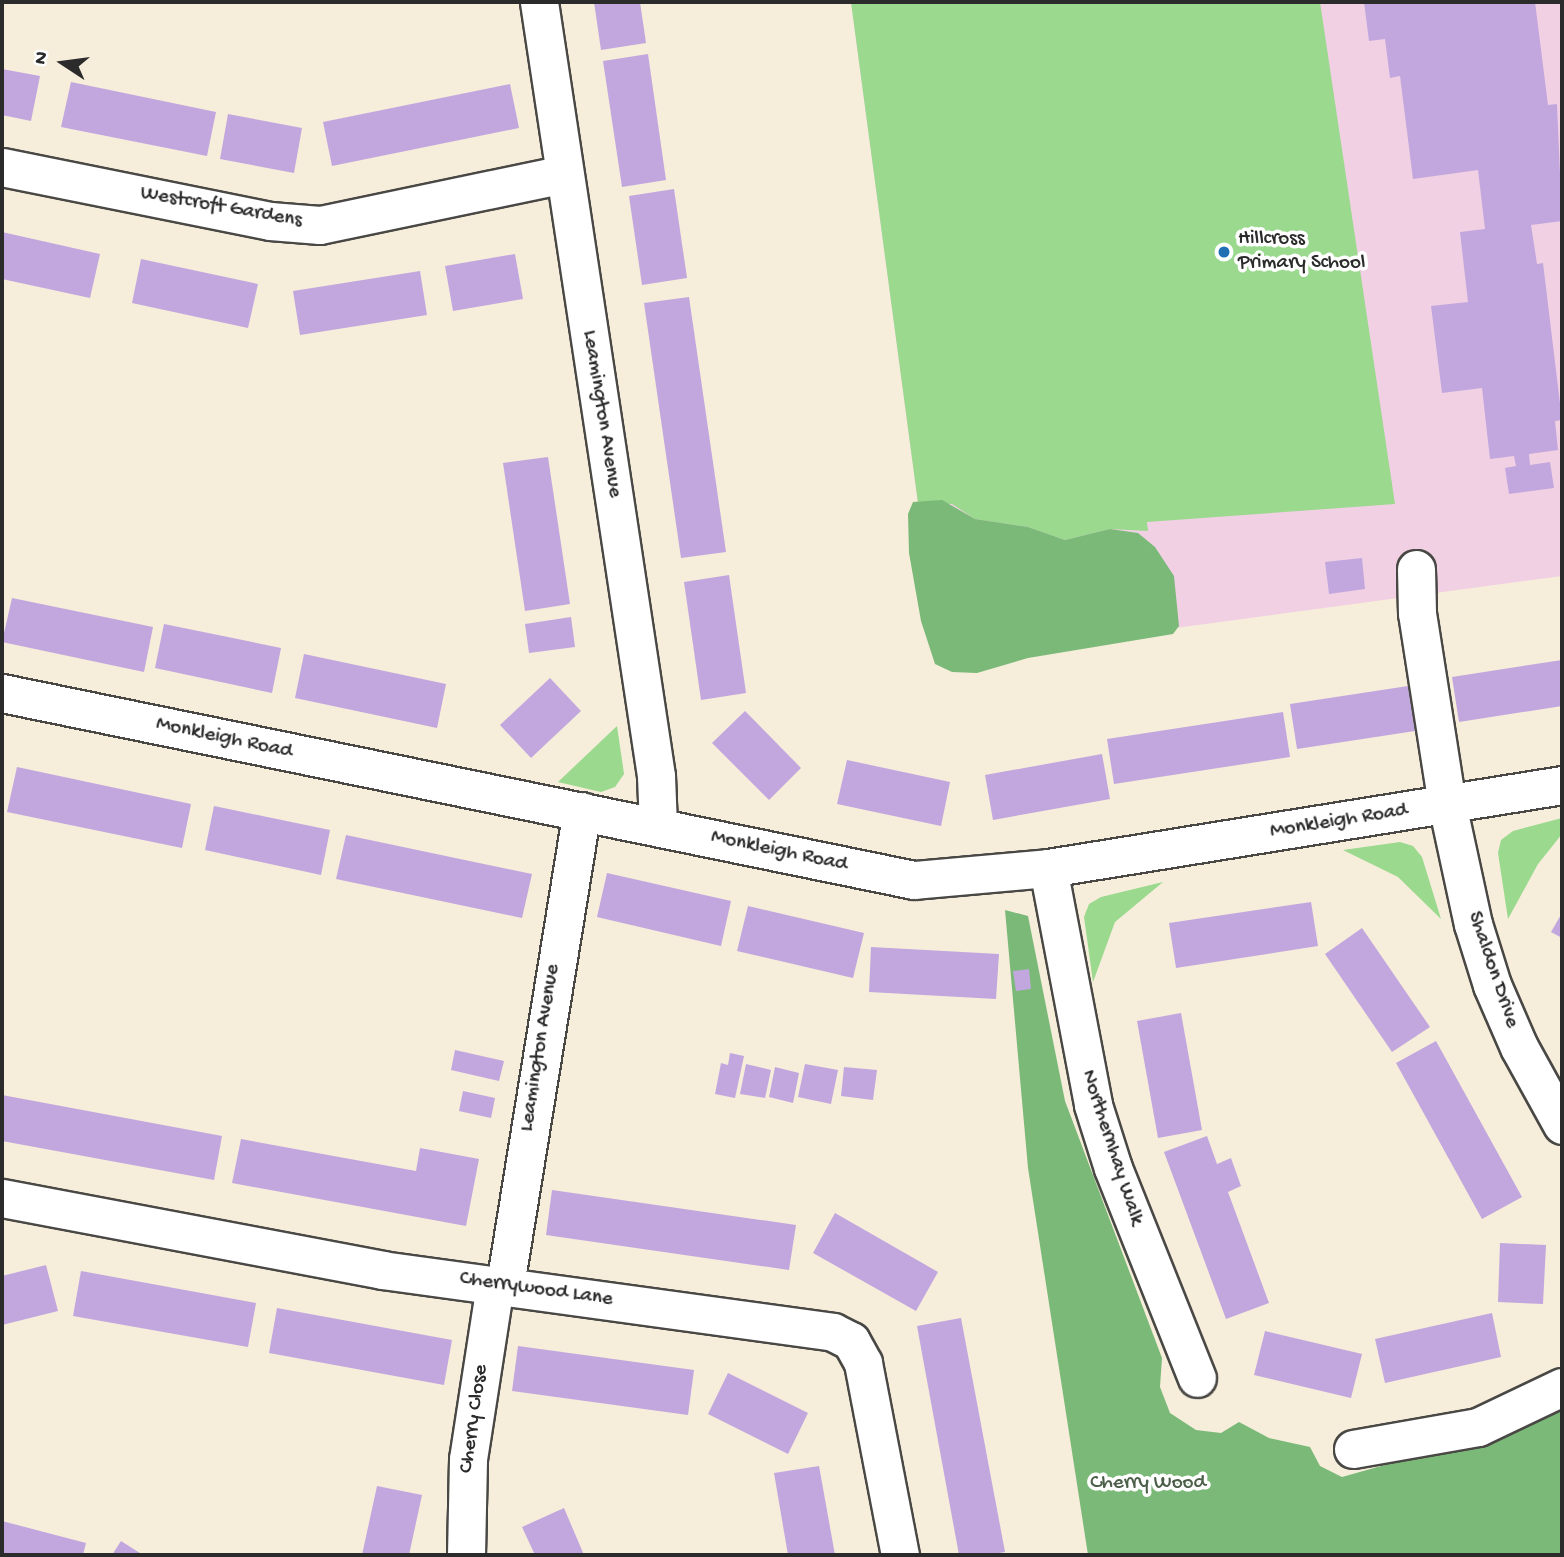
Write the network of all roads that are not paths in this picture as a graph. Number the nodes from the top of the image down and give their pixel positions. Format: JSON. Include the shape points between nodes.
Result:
{"nodes":[{"id":1,"x":539,"y":2,"type":"edge"},
{"id":2,"x":2,"y":167,"type":"edge"},
{"id":3,"x":565,"y":174,"type":"junction"},
{"id":4,"x":1416,"y":569,"type":"dead end"},
{"id":5,"x":2,"y":693,"type":"edge"},
{"id":6,"x":1562,"y":785,"type":"edge"},
{"id":7,"x":1447,"y":804,"type":"junction"},
{"id":8,"x":582,"y":811,"type":"junction"},
{"id":9,"x":659,"y":826,"type":"junction"},
{"id":10,"x":1048,"y":868,"type":"junction"},
{"id":11,"x":1562,"y":1125,"type":"edge"},
{"id":12,"x":2,"y":1198,"type":"edge"},
{"id":13,"x":500,"y":1285,"type":"junction"},
{"id":14,"x":1197,"y":1378,"type":"dead end"},
{"id":15,"x":1562,"y":1387,"type":"edge"},
{"id":16,"x":1353,"y":1449,"type":"dead end"},
{"id":17,"x":466,"y":1555,"type":"edge"},
{"id":18,"x":900,"y":1555,"type":"edge"}],
"edges":[{"from":1,"to":3,"type":"street","name":"Leamington Avenue"},
{"from":2,"to":3,"type":"street","name":"Westcroft Gardens","via":[[270,220],[320,225]]},
{"from":3,"to":9,"type":"street","name":"Leamington Avenue","via":[[656,776]]},
{"from":4,"to":7,"type":"street","name":"Shaldon Drive","via":[[1417,613]]},
{"from":5,"to":8,"type":"street","name":"Monkleigh Road"},
{"from":6,"to":7,"type":"street","name":"Monkleigh Road"},
{"from":7,"to":10,"type":"street","name":"Monkleigh Road"},
{"from":7,"to":11,"type":"street","name":"Shaldon Drive","via":[[1492,985],[1519,1047]]},
{"from":8,"to":9,"type":"street","name":"Monkleigh Road"},
{"from":8,"to":13,"type":"street","name":"Leamington Avenue"},
{"from":9,"to":10,"type":"street","name":"Monkleigh Road","via":[[914,880]]},
{"from":10,"to":14,"type":"street","name":"Northernhay Walk","via":[[1093,1105],[1113,1168]]},
{"from":12,"to":13,"type":"street","name":"Cherrywood Lane","via":[[382,1270]]},
{"from":13,"to":17,"type":"street","name":"Cherry Close","via":[[468,1459]]},
{"from":13,"to":18,"type":"street","name":"Cherrywood Lane","via":[[833,1332],[851,1341],[863,1363]]},
{"from":15,"to":16,"type":"street","via":[[1478,1427]]}]}
